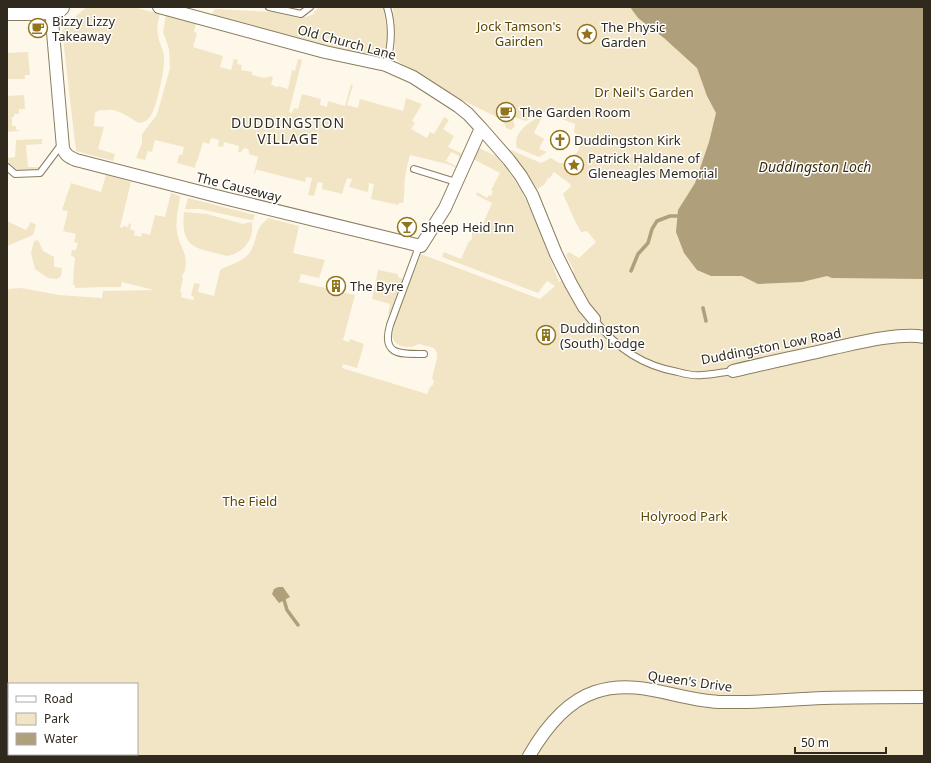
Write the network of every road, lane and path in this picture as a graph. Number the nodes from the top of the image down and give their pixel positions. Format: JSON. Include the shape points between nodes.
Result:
{"nodes":[{"id":1,"x":159,"y":7,"type":"edge"},
{"id":2,"x":269,"y":7,"type":"edge"},
{"id":3,"x":310,"y":7,"type":"edge"},
{"id":4,"x":388,"y":7,"type":"edge"},
{"id":5,"x":56,"y":8,"type":"edge"},
{"id":6,"x":7,"y":11,"type":"edge"},
{"id":7,"x":386,"y":65,"type":"junction"},
{"id":8,"x":481,"y":128,"type":"junction"},
{"id":9,"x":62,"y":144,"type":"junction"},
{"id":10,"x":7,"y":167,"type":"edge"},
{"id":11,"x":414,"y":169,"type":"dead end"},
{"id":12,"x":456,"y":182,"type":"junction"},
{"id":13,"x":416,"y":245,"type":"junction"},
{"id":14,"x":594,"y":319,"type":"joint"},
{"id":15,"x":924,"y":337,"type":"edge"},
{"id":16,"x":424,"y":354,"type":"dead end"},
{"id":17,"x":733,"y":371,"type":"joint"},
{"id":18,"x":924,"y":697,"type":"edge"},
{"id":19,"x":529,"y":756,"type":"edge"}],
"edges":[{"from":1,"to":7,"type":"street","name":"Old Church Lane","via":[[325,52]]},
{"from":2,"to":3,"type":"lane","via":[[301,14]]},
{"from":4,"to":7,"type":"lane","via":[[391,31]]},
{"from":5,"to":6,"type":"street"},
{"from":5,"to":9,"type":"street"},
{"from":7,"to":8,"type":"street","name":"Old Church Lane","via":[[413,77],[458,106]]},
{"from":8,"to":12,"type":"street"},
{"from":8,"to":14,"type":"street","name":"Old Church Lane","via":[[521,176],[571,284]]},
{"from":9,"to":10,"type":"lane","via":[[40,173],[15,174]]},
{"from":9,"to":13,"type":"street","name":"The Causeway","via":[[64,152],[76,160]]},
{"from":11,"to":12,"type":"lane"},
{"from":12,"to":13,"type":"street","via":[[445,208],[421,246]]},
{"from":13,"to":16,"type":"lane","via":[[417,252],[390,325],[387,343],[403,354]]},
{"from":14,"to":17,"type":"lane","name":"Duddingston Low Road","via":[[606,334],[627,352],[646,363],[701,376]]},
{"from":15,"to":17,"type":"street","name":"Duddingston Low Road","via":[[903,336],[868,341]]},
{"from":18,"to":19,"type":"street","name":"Queen's Drive","via":[[722,702],[647,689],[611,687],[593,692],[564,711],[552,722]]}]}
